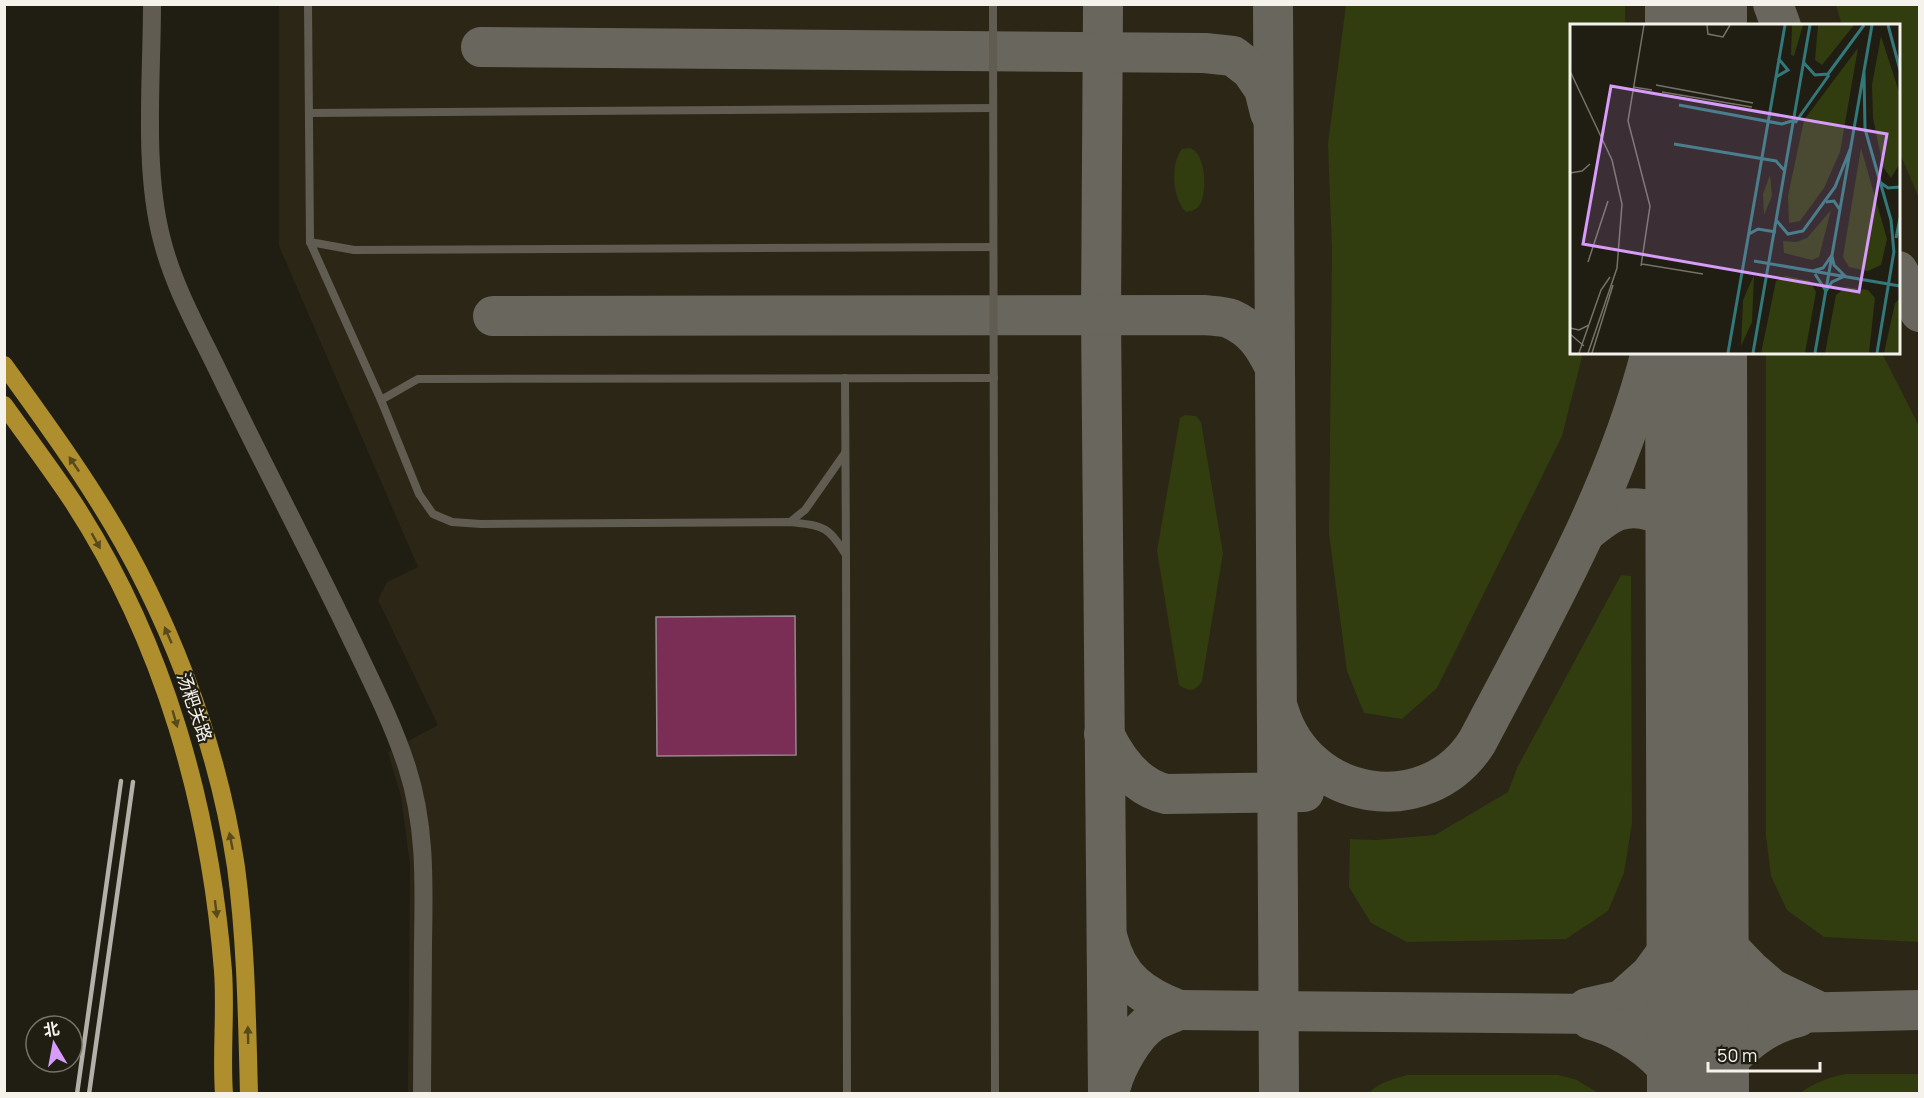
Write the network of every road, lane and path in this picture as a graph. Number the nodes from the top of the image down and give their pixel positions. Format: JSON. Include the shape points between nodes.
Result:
{"nodes":[{"id":1,"x":152,"y":4,"type":"edge"},
{"id":2,"x":308,"y":4,"type":"edge"},
{"id":3,"x":993,"y":4,"type":"edge"},
{"id":4,"x":993,"y":108,"type":"junction"},
{"id":5,"x":309,"y":113,"type":"junction"},
{"id":6,"x":310,"y":242,"type":"junction"},
{"id":7,"x":993,"y":247,"type":"junction"},
{"id":8,"x":4,"y":365,"type":"edge"},
{"id":9,"x":845,"y":378,"type":"junction"},
{"id":10,"x":994,"y":378,"type":"junction"},
{"id":11,"x":381,"y":400,"type":"junction"},
{"id":12,"x":4,"y":405,"type":"edge"},
{"id":13,"x":845,"y":453,"type":"junction"},
{"id":14,"x":790,"y":522,"type":"junction"},
{"id":15,"x":846,"y":555,"type":"junction"},
{"id":16,"x":224,"y":1094,"type":"edge"},
{"id":17,"x":249,"y":1094,"type":"edge"},
{"id":18,"x":422,"y":1094,"type":"edge"},
{"id":19,"x":847,"y":1094,"type":"edge"},
{"id":20,"x":995,"y":1094,"type":"edge"}],
"edges":[{"from":1,"to":18,"type":"street","via":[[151,155],[157,218],[165,249],[214,364],[363,663],[407,766],[414,794],[424,857]]},
{"from":2,"to":5,"type":"lane"},
{"from":3,"to":4,"type":"lane"},
{"from":4,"to":5,"type":"lane"},
{"from":4,"to":7,"type":"lane"},
{"from":5,"to":6,"type":"lane"},
{"from":6,"to":7,"type":"lane","via":[[354,250]]},
{"from":6,"to":11,"type":"lane"},
{"from":7,"to":10,"type":"lane"},
{"from":17,"to":8,"type":"highway","name":"汤粑关路","one_way":true,"via":[[245,952],[235,865],[219,783],[192,694],[132,559],[97,498]]},
{"from":9,"to":10,"type":"lane"},
{"from":9,"to":11,"type":"lane","via":[[418,379]]},
{"from":9,"to":13,"type":"lane"},
{"from":10,"to":20,"type":"lane"},
{"from":11,"to":14,"type":"lane","via":[[419,494],[434,514],[452,522]]},
{"from":12,"to":16,"type":"highway","name":"汤粑关路","one_way":true,"via":[[73,503],[129,602],[174,715],[201,819],[216,910],[224,994]]},
{"from":13,"to":14,"type":"lane","via":[[805,510]]},
{"from":13,"to":15,"type":"lane"},
{"from":14,"to":15,"type":"lane","via":[[819,525],[835,538]]},
{"from":15,"to":19,"type":"lane"}]}
